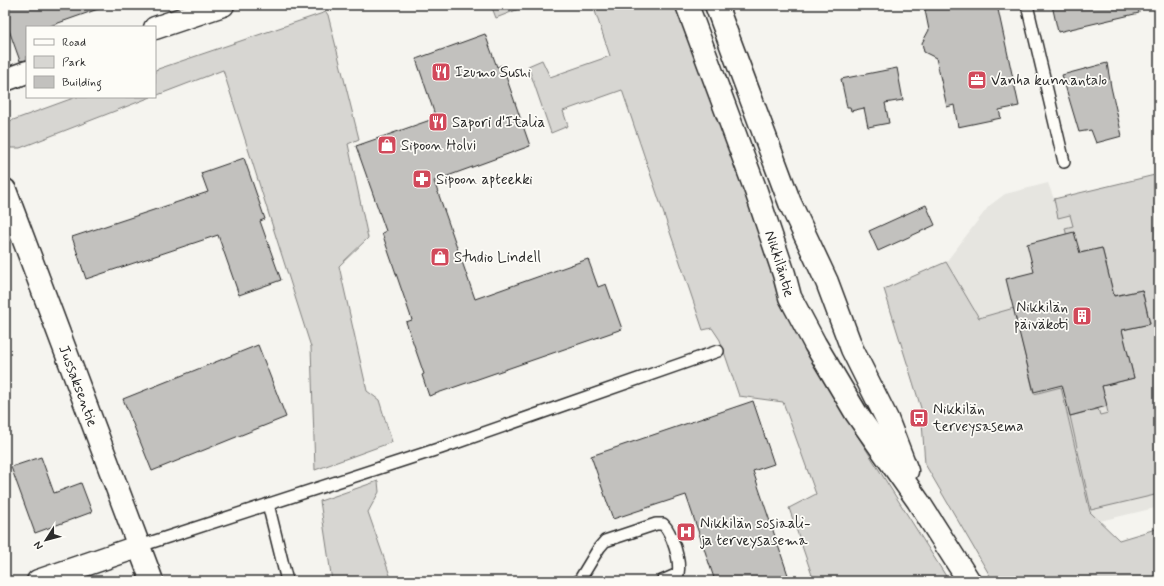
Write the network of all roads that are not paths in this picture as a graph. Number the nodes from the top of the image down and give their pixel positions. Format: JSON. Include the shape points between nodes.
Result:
{"nodes":[{"id":1,"x":223,"y":5,"type":"edge"},
{"id":2,"x":687,"y":5,"type":"edge"},
{"id":3,"x":716,"y":5,"type":"edge"},
{"id":4,"x":1027,"y":5,"type":"edge"},
{"id":5,"x":156,"y":28,"type":"edge"},
{"id":6,"x":26,"y":72,"type":"edge"},
{"id":7,"x":5,"y":80,"type":"edge"},
{"id":8,"x":1064,"y":162,"type":"dead end"},
{"id":9,"x":5,"y":190,"type":"edge"},
{"id":10,"x":718,"y":351,"type":"dead end"},
{"id":11,"x":918,"y":500,"type":"junction"},
{"id":12,"x":268,"y":504,"type":"junction"},
{"id":13,"x":140,"y":546,"type":"junction"},
{"id":14,"x":38,"y":581,"type":"edge"},
{"id":15,"x":152,"y":581,"type":"edge"},
{"id":16,"x":288,"y":581,"type":"edge"},
{"id":17,"x":579,"y":581,"type":"edge"},
{"id":18,"x":662,"y":581,"type":"edge"},
{"id":19,"x":969,"y":581,"type":"edge"}],
"edges":[{"from":1,"to":5,"type":"street"},
{"from":2,"to":11,"type":"street","name":"Nikkiläntie","via":[[756,191],[790,296],[856,413]]},
{"from":3,"to":11,"type":"street","name":"Nikkiläntie","via":[[790,202],[827,282],[852,349],[887,419]]},
{"from":4,"to":8,"type":"lane"},
{"from":6,"to":7,"type":"street"},
{"from":9,"to":13,"type":"street","name":"Jussaksentie"},
{"from":10,"to":12,"type":"lane","via":[[448,446]]},
{"from":11,"to":19,"type":"street","name":"Nikkiläntie"},
{"from":12,"to":13,"type":"lane"},
{"from":12,"to":16,"type":"lane"},
{"from":13,"to":14,"type":"street"},
{"from":13,"to":15,"type":"street","name":"Jussaksentie"},
{"from":17,"to":18,"type":"lane","via":[[605,541],[663,524],[669,530],[680,566],[678,574]]}]}
